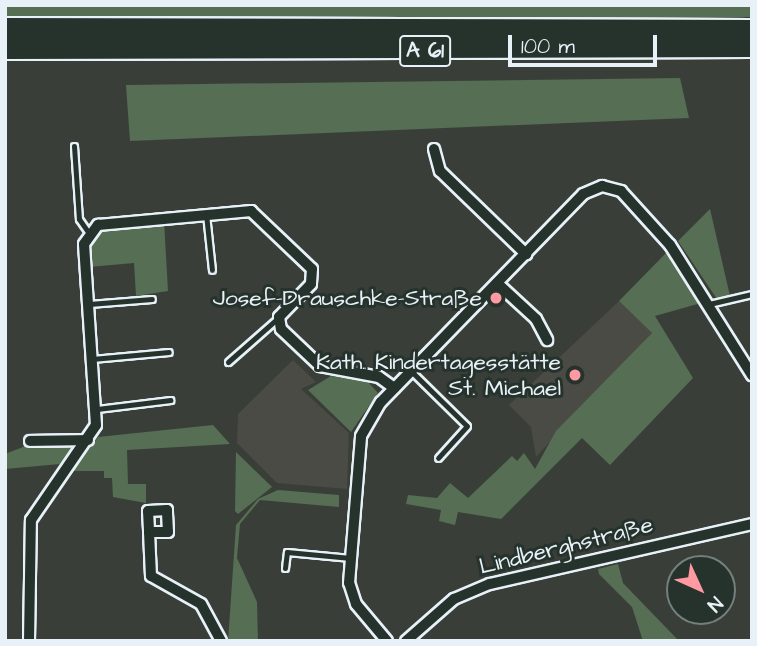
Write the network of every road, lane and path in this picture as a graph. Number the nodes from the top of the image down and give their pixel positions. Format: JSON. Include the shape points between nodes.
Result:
{"nodes":[{"id":1,"x":5,"y":28,"type":"edge"},
{"id":2,"x":752,"y":30,"type":"edge"},
{"id":3,"x":752,"y":46,"type":"edge"},
{"id":4,"x":5,"y":48,"type":"edge"},
{"id":5,"x":74,"y":146,"type":"dead end"},
{"id":6,"x":434,"y":149,"type":"dead end"},
{"id":7,"x":206,"y":213,"type":"junction"},
{"id":8,"x":88,"y":232,"type":"junction"},
{"id":9,"x":526,"y":254,"type":"junction"},
{"id":10,"x":212,"y":270,"type":"dead end"},
{"id":11,"x":497,"y":284,"type":"junction"},
{"id":12,"x":752,"y":294,"type":"edge"},
{"id":13,"x":152,"y":299,"type":"dead end"},
{"id":14,"x":87,"y":304,"type":"junction"},
{"id":15,"x":709,"y":304,"type":"junction"},
{"id":16,"x":279,"y":317,"type":"junction"},
{"id":17,"x":547,"y":340,"type":"dead end"},
{"id":18,"x":169,"y":352,"type":"dead end"},
{"id":19,"x":90,"y":359,"type":"junction"},
{"id":20,"x":228,"y":362,"type":"dead end"},
{"id":21,"x":411,"y":371,"type":"junction"},
{"id":22,"x":752,"y":375,"type":"edge"},
{"id":23,"x":394,"y":388,"type":"junction"},
{"id":24,"x":170,"y":400,"type":"dead end"},
{"id":25,"x":97,"y":409,"type":"junction"},
{"id":26,"x":88,"y":440,"type":"junction"},
{"id":27,"x":30,"y":441,"type":"dead end"},
{"id":28,"x":438,"y":458,"type":"dead end"},
{"id":29,"x":752,"y":525,"type":"edge"},
{"id":30,"x":149,"y":532,"type":"dead end"},
{"id":31,"x":351,"y":558,"type":"junction"},
{"id":32,"x":285,"y":568,"type":"dead end"},
{"id":33,"x":29,"y":641,"type":"edge"},
{"id":34,"x":221,"y":641,"type":"edge"},
{"id":35,"x":387,"y":641,"type":"edge"},
{"id":36,"x":406,"y":641,"type":"edge"}],
"edges":[{"from":1,"to":2,"type":"highway","number":"A 61"},
{"from":3,"to":4,"type":"highway","number":"A 61"},
{"from":5,"to":8,"type":"lane","via":[[79,219]]},
{"from":6,"to":9,"type":"street","via":[[440,171]]},
{"from":7,"to":8,"type":"street","via":[[98,225]]},
{"from":7,"to":10,"type":"lane"},
{"from":7,"to":16,"type":"street","via":[[251,211],[312,269],[311,284]]},
{"from":8,"to":14,"type":"street"},
{"from":9,"to":11,"type":"street"},
{"from":9,"to":15,"type":"street","via":[[583,194],[602,186],[621,191],[670,245]]},
{"from":11,"to":17,"type":"street","via":[[536,319]]},
{"from":11,"to":21,"type":"street"},
{"from":12,"to":15,"type":"lane"},
{"from":13,"to":14,"type":"lane"},
{"from":14,"to":19,"type":"street"},
{"from":15,"to":22,"type":"street"},
{"from":16,"to":20,"type":"lane"},
{"from":16,"to":23,"type":"street","via":[[281,329],[320,366],[379,377]]},
{"from":18,"to":19,"type":"lane"},
{"from":19,"to":25,"type":"street"},
{"from":21,"to":23,"type":"street"},
{"from":21,"to":28,"type":"lane","via":[[467,426]]},
{"from":23,"to":31,"type":"street","via":[[361,436]]},
{"from":24,"to":25,"type":"lane"},
{"from":25,"to":26,"type":"street"},
{"from":26,"to":27,"type":"street"},
{"from":26,"to":33,"type":"street","via":[[31,520]]},
{"from":29,"to":36,"type":"street","name":"Lindberghstraße","via":[[491,584],[454,599]]},
{"from":30,"to":34,"type":"street","via":[[150,576],[201,604]]},
{"from":31,"to":32,"type":"lane","via":[[286,552]]},
{"from":31,"to":35,"type":"street","via":[[356,604]]}]}
